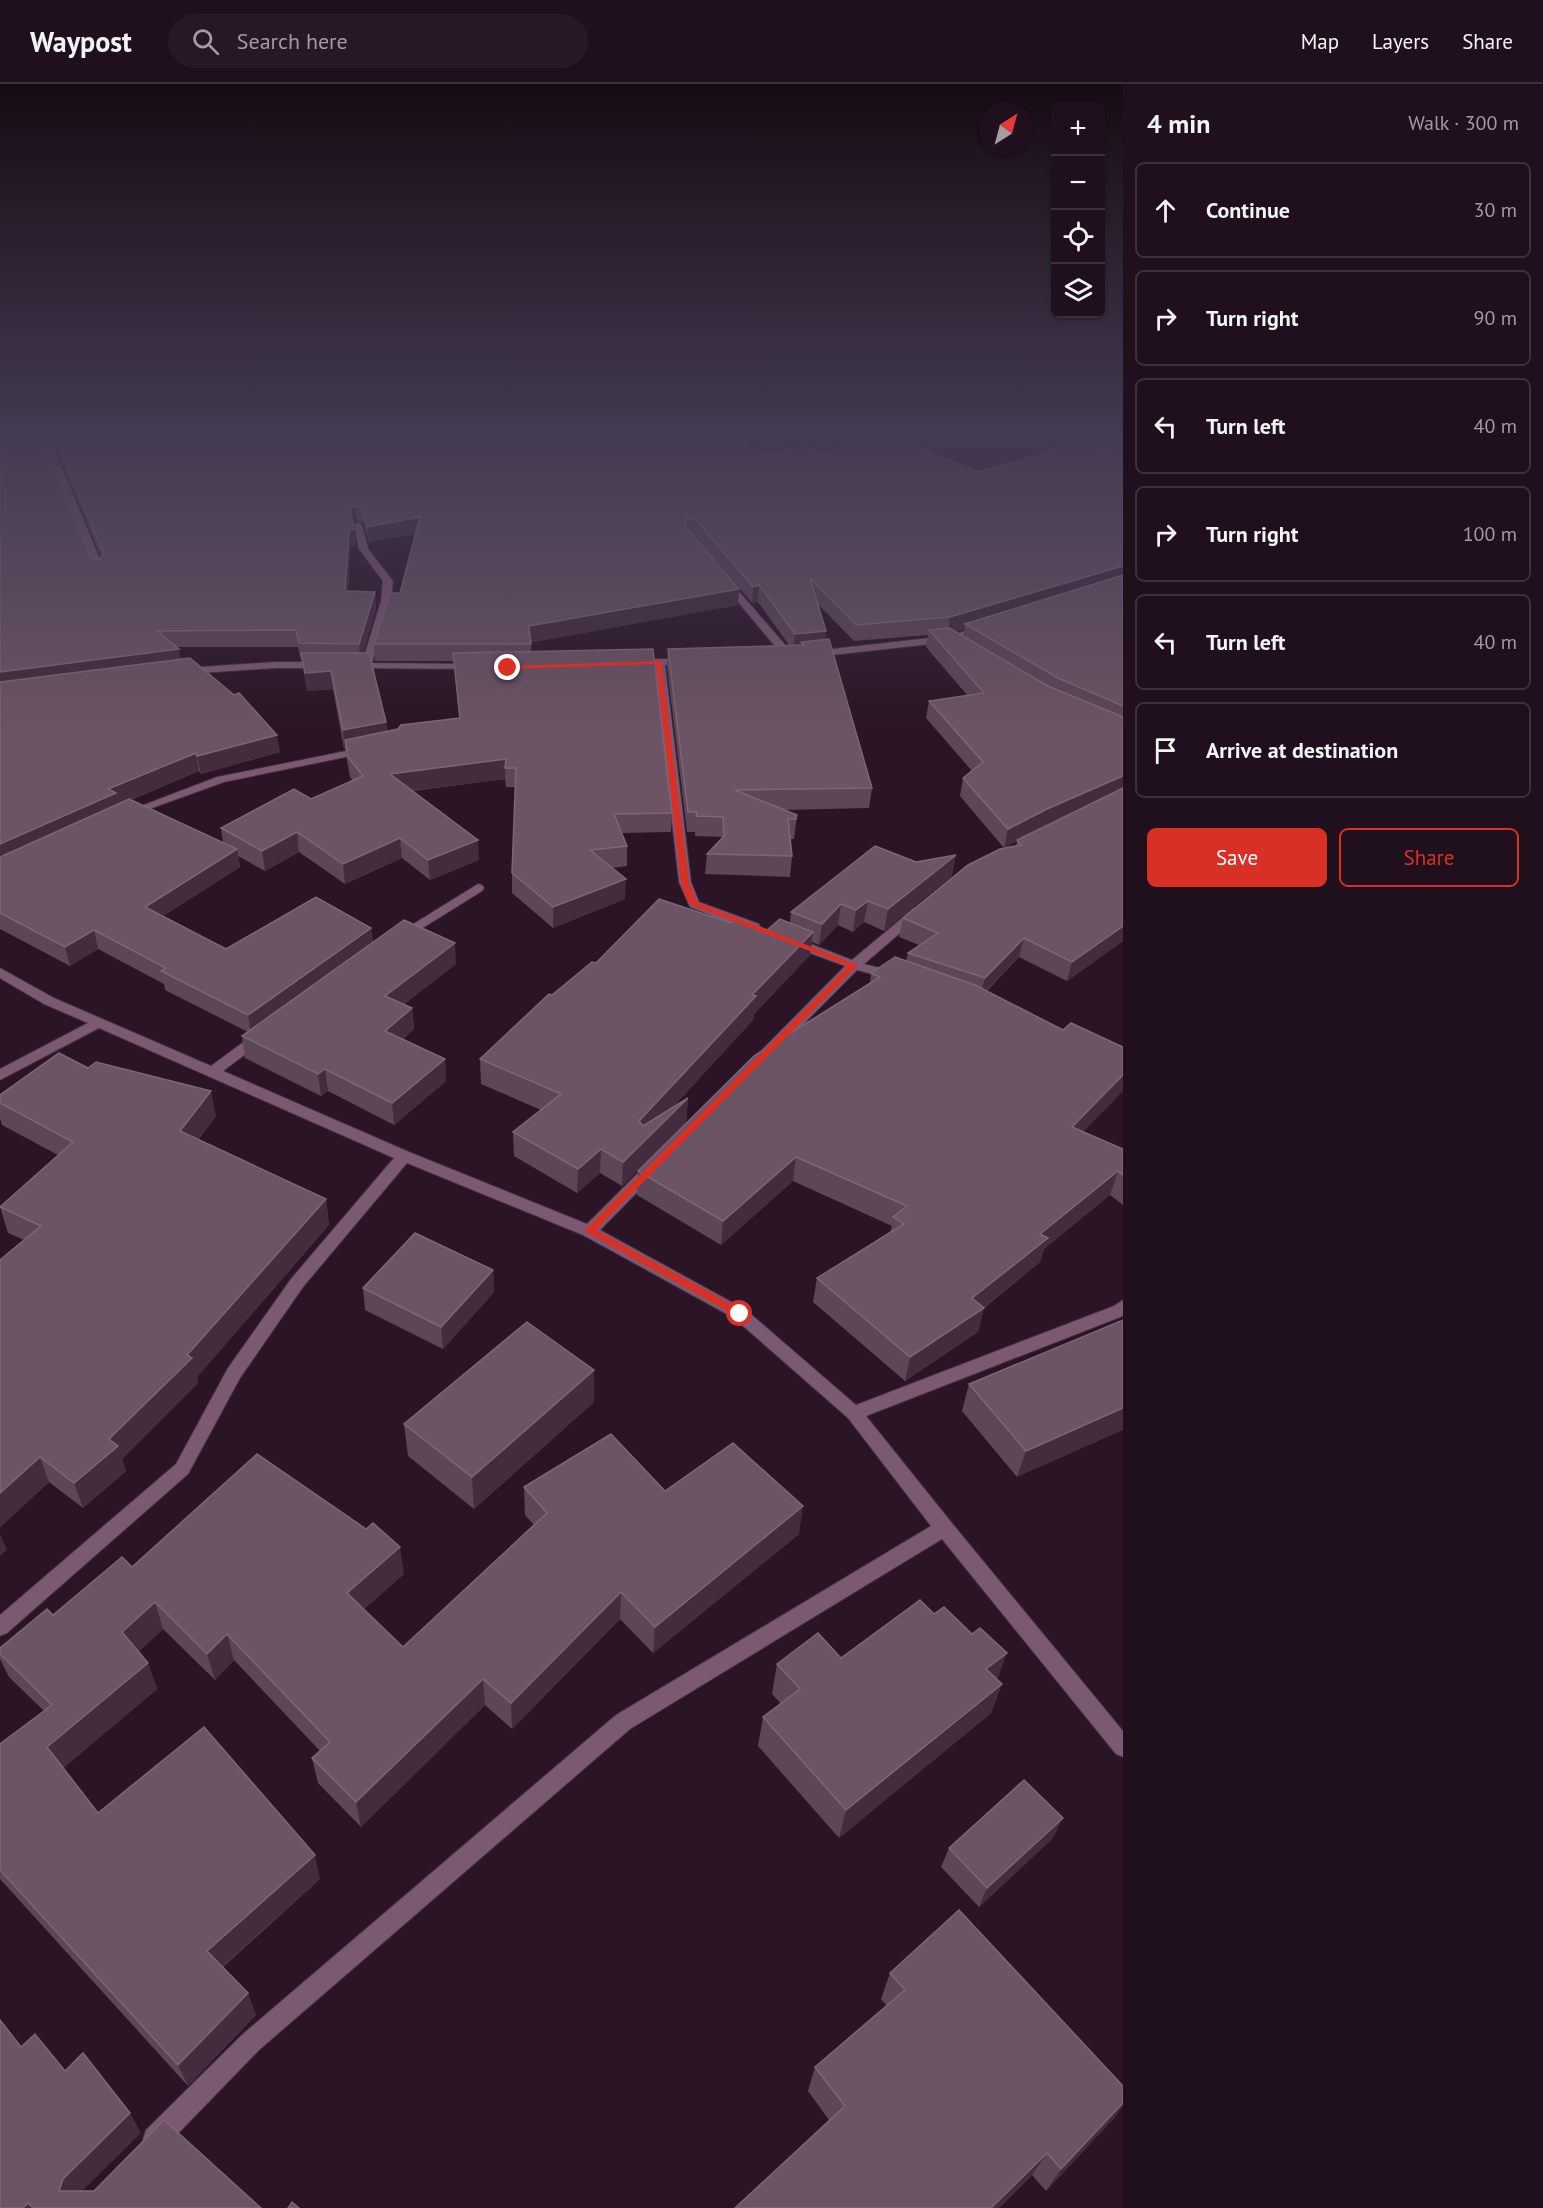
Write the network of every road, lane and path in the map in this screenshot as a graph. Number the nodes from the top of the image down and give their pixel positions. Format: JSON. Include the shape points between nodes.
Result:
{"nodes":[{"id":1,"x":84,"y":533,"type":"edge"},
{"id":2,"x":360,"y":533,"type":"edge"},
{"id":3,"x":100,"y":571,"type":"edge"},
{"id":4,"x":720,"y":574,"type":"edge"},
{"id":5,"x":993,"y":626,"type":"edge"},
{"id":6,"x":949,"y":639,"type":"junction"},
{"id":7,"x":959,"y":645,"type":"edge"},
{"id":8,"x":693,"y":661,"type":"edge"},
{"id":9,"x":659,"y":662,"type":"junction"},
{"id":10,"x":624,"y":664,"type":"edge"},
{"id":11,"x":332,"y":665,"type":"edge"},
{"id":12,"x":343,"y":666,"type":"edge"},
{"id":13,"x":366,"y":666,"type":"junction"},
{"id":14,"x":488,"y":667,"type":"edge"},
{"id":15,"x":178,"y":672,"type":"edge"},
{"id":16,"x":383,"y":746,"type":"edge"},
{"id":17,"x":118,"y":818,"type":"edge"},
{"id":18,"x":478,"y":888,"type":"dead end"},
{"id":19,"x":924,"y":906,"type":"edge"},
{"id":20,"x":393,"y":941,"type":"edge"},
{"id":21,"x":854,"y":965,"type":"junction"},
{"id":22,"x":0,"y":972,"type":"edge"},
{"id":23,"x":913,"y":981,"type":"edge"},
{"id":24,"x":100,"y":1022,"type":"junction"},
{"id":25,"x":267,"y":1031,"type":"edge"},
{"id":26,"x":755,"y":1065,"type":"edge"},
{"id":27,"x":213,"y":1072,"type":"junction"},
{"id":28,"x":0,"y":1075,"type":"edge"},
{"id":29,"x":404,"y":1156,"type":"junction"},
{"id":30,"x":664,"y":1156,"type":"edge"},
{"id":31,"x":589,"y":1231,"type":"junction"},
{"id":32,"x":1123,"y":1306,"type":"edge"},
{"id":33,"x":854,"y":1413,"type":"junction"},
{"id":34,"x":944,"y":1528,"type":"junction"},
{"id":35,"x":0,"y":1628,"type":"edge"},
{"id":36,"x":1123,"y":1747,"type":"edge"},
{"id":37,"x":144,"y":2150,"type":"edge"}],
"edges":[{"from":1,"to":3,"type":"street"},
{"from":2,"to":13,"type":"street","via":[[364,549],[388,581],[386,601]]},
{"from":4,"to":6,"type":"street","via":[[784,657]]},
{"from":5,"to":6,"type":"street"},
{"from":6,"to":7,"type":"street"},
{"from":8,"to":9,"type":"street"},
{"from":9,"to":10,"type":"street"},
{"from":9,"to":21,"type":"street","via":[[690,898],[694,904]]},
{"from":11,"to":15,"type":"street"},
{"from":12,"to":13,"type":"street"},
{"from":13,"to":14,"type":"street"},
{"from":16,"to":17,"type":"street","via":[[221,779]]},
{"from":18,"to":20,"type":"street"},
{"from":19,"to":21,"type":"street"},
{"from":21,"to":23,"type":"street"},
{"from":21,"to":26,"type":"street"},
{"from":22,"to":24,"type":"street","via":[[49,1001]]},
{"from":24,"to":27,"type":"street"},
{"from":24,"to":28,"type":"street"},
{"from":25,"to":27,"type":"street"},
{"from":27,"to":29,"type":"street"},
{"from":29,"to":31,"type":"street"},
{"from":29,"to":35,"type":"street","via":[[297,1282],[234,1373],[182,1470]]},
{"from":30,"to":31,"type":"street"},
{"from":31,"to":33,"type":"street","via":[[740,1314]]},
{"from":32,"to":33,"type":"street"},
{"from":33,"to":34,"type":"street"},
{"from":34,"to":36,"type":"street"},
{"from":34,"to":37,"type":"street","via":[[623,1722],[251,2042]]}]}
